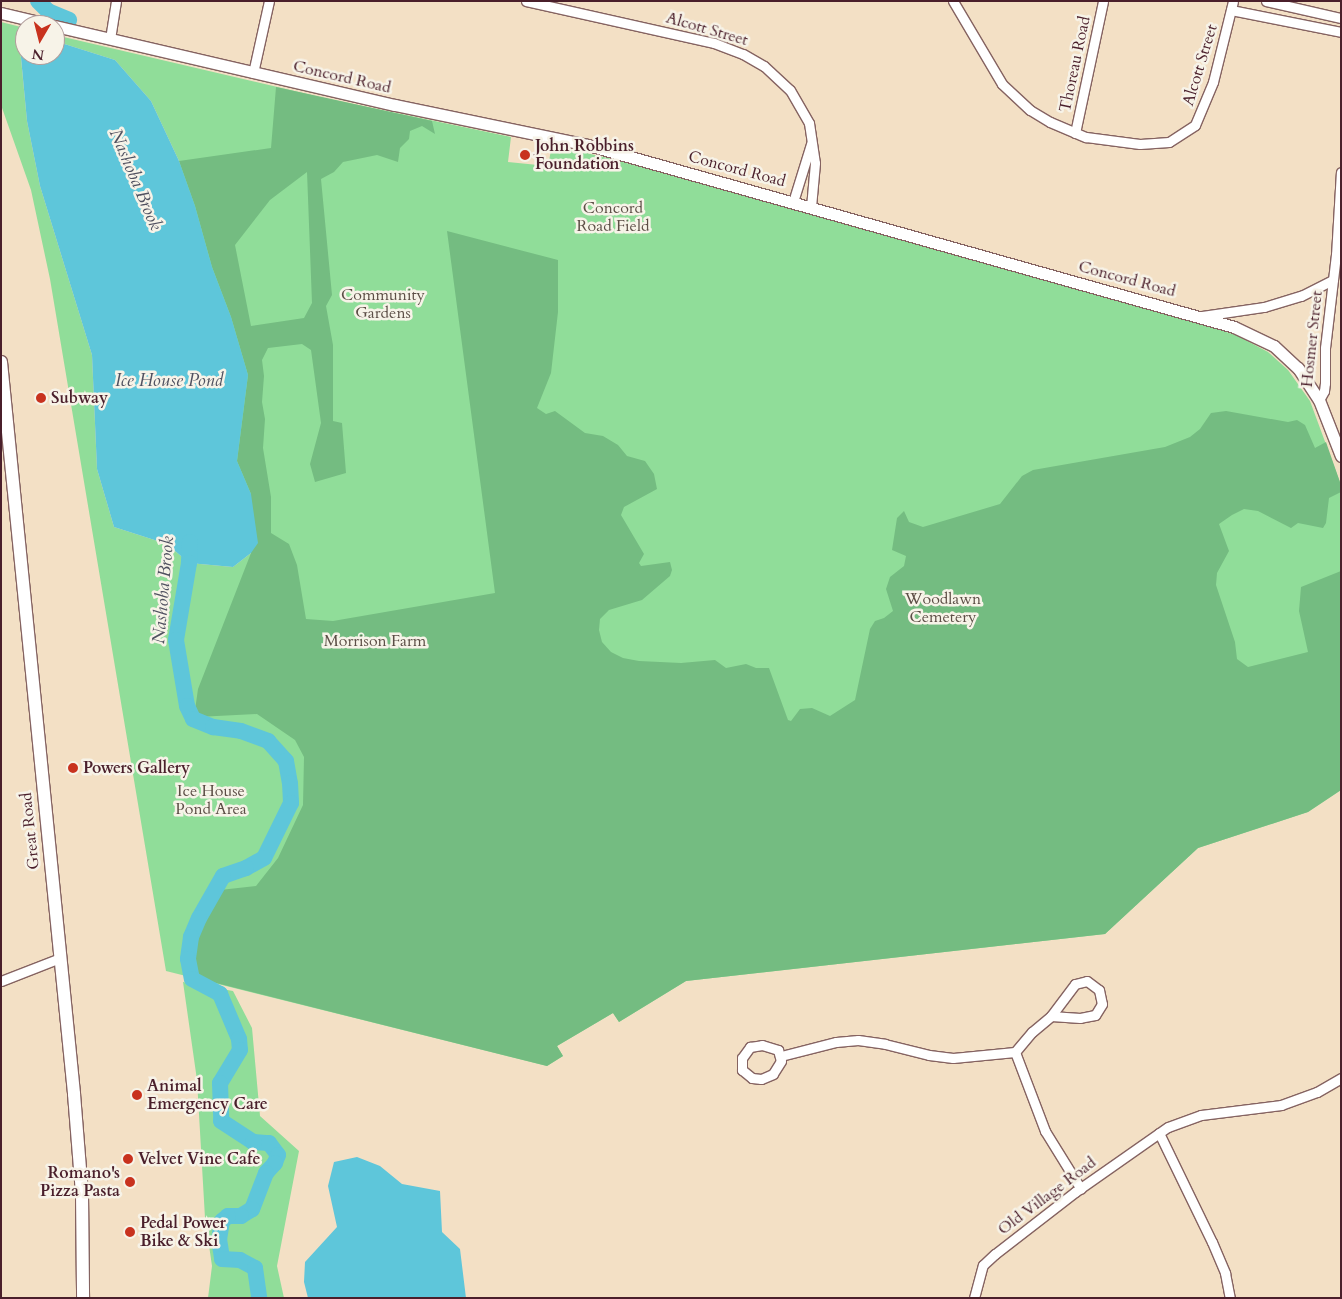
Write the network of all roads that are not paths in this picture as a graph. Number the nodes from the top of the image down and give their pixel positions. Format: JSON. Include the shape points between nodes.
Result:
{"nodes":[{"id":1,"x":116,"y":1,"type":"edge"},
{"id":2,"x":269,"y":1,"type":"edge"},
{"id":3,"x":526,"y":1,"type":"edge"},
{"id":4,"x":952,"y":1,"type":"edge"},
{"id":5,"x":1103,"y":1,"type":"edge"},
{"id":6,"x":1266,"y":1,"type":"edge"},
{"id":7,"x":564,"y":6,"type":"edge"},
{"id":8,"x":1232,"y":6,"type":"edge"},
{"id":9,"x":1,"y":13,"type":"edge"},
{"id":10,"x":15,"y":16,"type":"edge"},
{"id":11,"x":1341,"y":18,"type":"edge"},
{"id":12,"x":65,"y":28,"type":"edge"},
{"id":13,"x":1341,"y":32,"type":"edge"},
{"id":14,"x":110,"y":39,"type":"junction"},
{"id":15,"x":253,"y":73,"type":"junction"},
{"id":16,"x":1075,"y":132,"type":"junction"},
{"id":17,"x":812,"y":136,"type":"junction"},
{"id":18,"x":1341,"y":172,"type":"edge"},
{"id":19,"x":793,"y":202,"type":"junction"},
{"id":20,"x":811,"y":207,"type":"junction"},
{"id":21,"x":1333,"y":280,"type":"junction"},
{"id":22,"x":1201,"y":317,"type":"junction"},
{"id":23,"x":1,"y":362,"type":"edge"},
{"id":24,"x":1319,"y":400,"type":"junction"},
{"id":25,"x":1341,"y":456,"type":"edge"},
{"id":26,"x":60,"y":958,"type":"junction"},
{"id":27,"x":1,"y":981,"type":"edge"},
{"id":28,"x":1051,"y":1016,"type":"junction"},
{"id":29,"x":1015,"y":1052,"type":"junction"},
{"id":30,"x":781,"y":1056,"type":"junction"},
{"id":31,"x":1341,"y":1078,"type":"edge"},
{"id":32,"x":1159,"y":1133,"type":"junction"},
{"id":33,"x":1081,"y":1189,"type":"junction"},
{"id":34,"x":84,"y":1298,"type":"edge"},
{"id":35,"x":974,"y":1298,"type":"edge"},
{"id":36,"x":1230,"y":1298,"type":"edge"}],
"edges":[{"from":1,"to":14,"type":"street"},
{"from":2,"to":15,"type":"street"},
{"from":3,"to":7,"type":"street","name":"Alcott Street"},
{"from":4,"to":16,"type":"street","name":"Alcott Street","via":[[1006,89],[1030,110]]},
{"from":5,"to":16,"type":"street","name":"Thoreau Road"},
{"from":6,"to":11,"type":"street"},
{"from":7,"to":17,"type":"street","name":"Alcott Street","via":[[696,38],[754,59],[790,90],[805,113]]},
{"from":8,"to":13,"type":"street"},
{"from":8,"to":16,"type":"street","name":"Alcott Street","via":[[1213,82],[1195,125],[1170,142],[1140,144],[1115,142]]},
{"from":9,"to":10,"type":"street"},
{"from":12,"to":14,"type":"street","name":"Concord Road"},
{"from":14,"to":15,"type":"street","name":"Concord Road"},
{"from":15,"to":19,"type":"street","name":"Concord Road","via":[[588,145]]},
{"from":17,"to":19,"type":"street","name":"Alcott Street","via":[[808,161]]},
{"from":17,"to":20,"type":"street","name":"Alcott Street","via":[[815,172]]},
{"from":18,"to":21,"type":"street","name":"Hosmer Street"},
{"from":19,"to":20,"type":"street","name":"Concord Road"},
{"from":20,"to":22,"type":"street","name":"Concord Road"},
{"from":21,"to":22,"type":"street","name":"Hosmer Street","via":[[1301,296],[1264,307]]},
{"from":21,"to":24,"type":"street","name":"Hosmer Street","via":[[1325,348],[1325,388]]},
{"from":22,"to":24,"type":"street","name":"Concord Road","via":[[1242,330],[1274,346],[1298,368]]},
{"from":23,"to":26,"type":"main road","name":"Great Road"},
{"from":24,"to":25,"type":"street","name":"Concord Road"},
{"from":26,"to":27,"type":"street"},
{"from":26,"to":34,"type":"main road","name":"Great Road","via":[[82,1194]]},
{"from":28,"to":28,"type":"street","via":[[1080,1018],[1095,1015],[1102,1004],[1099,990],[1087,981],[1077,982]]},
{"from":28,"to":29,"type":"street"},
{"from":29,"to":30,"type":"street","via":[[953,1058],[929,1056],[858,1040],[836,1042]]},
{"from":29,"to":33,"type":"street","via":[[1045,1131]]},
{"from":30,"to":30,"type":"street","via":[[776,1071],[761,1079],[748,1076],[741,1066],[743,1054],[750,1047],[770,1046]]},
{"from":31,"to":32,"type":"street","name":"Old Village Road","via":[[1317,1092],[1281,1105],[1201,1115]]},
{"from":32,"to":33,"type":"street","name":"Old Village Road"},
{"from":32,"to":36,"type":"street","via":[[1212,1242]]},
{"from":33,"to":35,"type":"street","name":"Old Village Road","via":[[983,1265]]}]}
